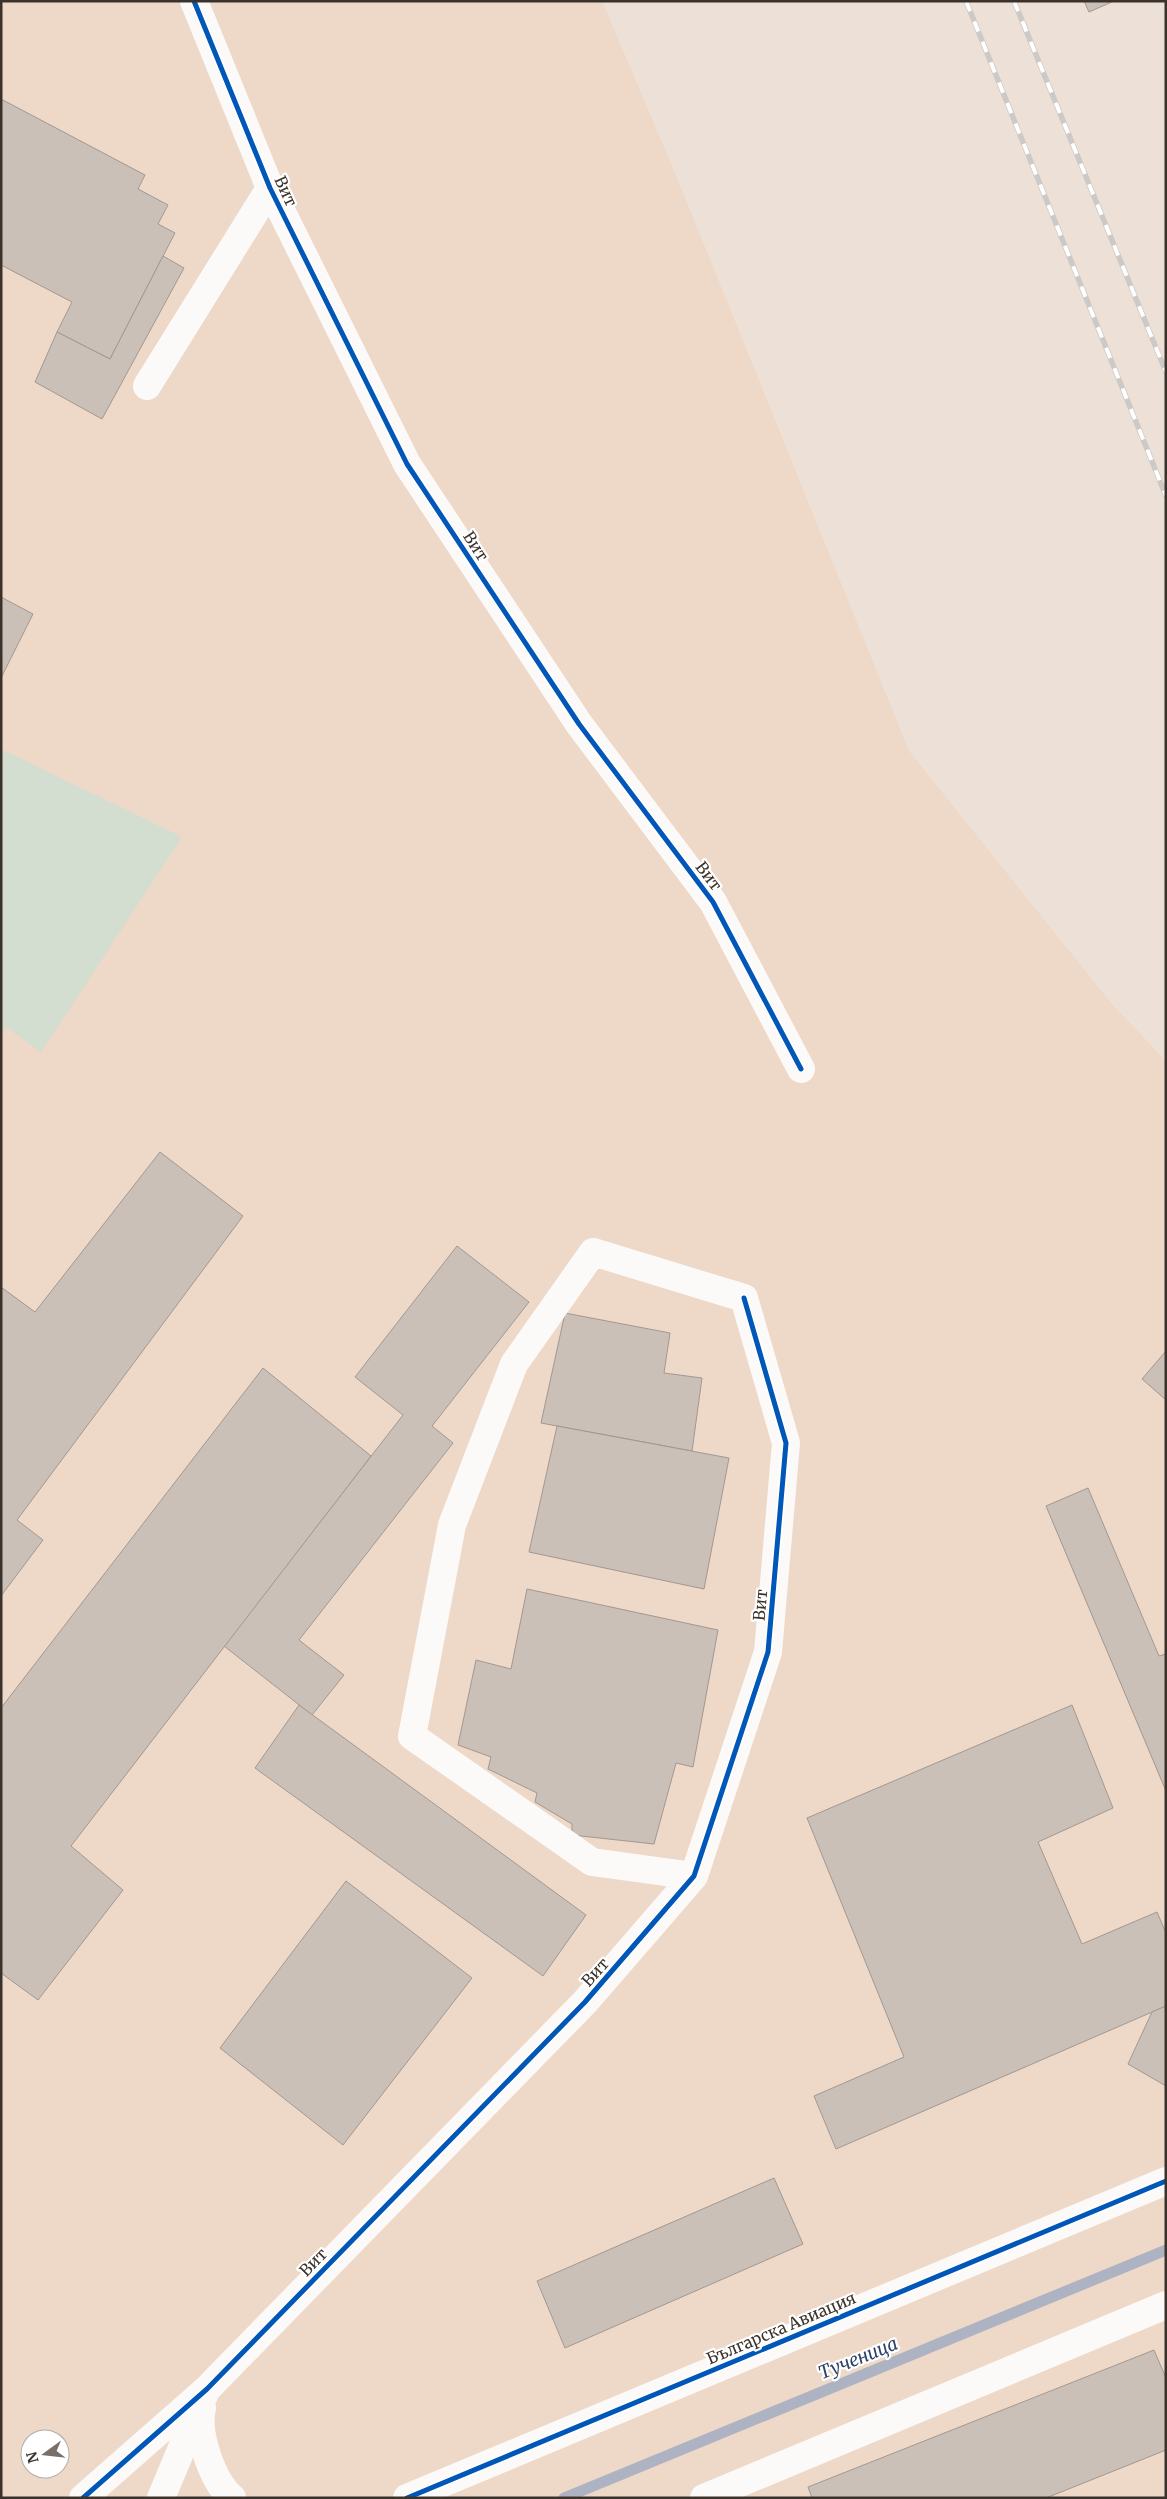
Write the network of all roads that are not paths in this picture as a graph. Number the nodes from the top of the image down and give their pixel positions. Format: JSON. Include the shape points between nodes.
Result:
{"nodes":[{"id":1,"x":194,"y":1,"type":"edge"},
{"id":2,"x":270,"y":188,"type":"junction"},
{"id":3,"x":147,"y":386,"type":"dead end"},
{"id":4,"x":801,"y":1069,"type":"dead end"},
{"id":5,"x":694,"y":1876,"type":"junction"},
{"id":6,"x":1166,"y":2181,"type":"edge"},
{"id":7,"x":1166,"y":2305,"type":"edge"},
{"id":8,"x":207,"y":2389,"type":"junction"},
{"id":9,"x":83,"y":2498,"type":"edge"},
{"id":10,"x":161,"y":2498,"type":"edge"},
{"id":11,"x":232,"y":2498,"type":"edge"},
{"id":12,"x":407,"y":2498,"type":"edge"},
{"id":13,"x":704,"y":2498,"type":"edge"}],
"edges":[{"from":1,"to":2,"type":"street","name":"Вит"},
{"from":2,"to":3,"type":"street"},
{"from":2,"to":4,"type":"street","name":"Вит","via":[[407,464],[579,724],[714,902]]},
{"from":5,"to":5,"type":"street","name":"Вит","via":[[768,1652],[786,1443],[744,1298],[593,1252],[514,1364],[452,1525],[412,1736],[592,1862]]},
{"from":5,"to":8,"type":"street","name":"Вит","via":[[585,2002]]},
{"from":6,"to":12,"type":"street","name":"Българска Авиация"},
{"from":7,"to":13,"type":"street"},
{"from":8,"to":9,"type":"street","name":"Вит"},
{"from":8,"to":10,"type":"street","name":"Вит"},
{"from":8,"to":11,"type":"street","via":[[200,2416],[203,2440],[212,2469]]}]}
